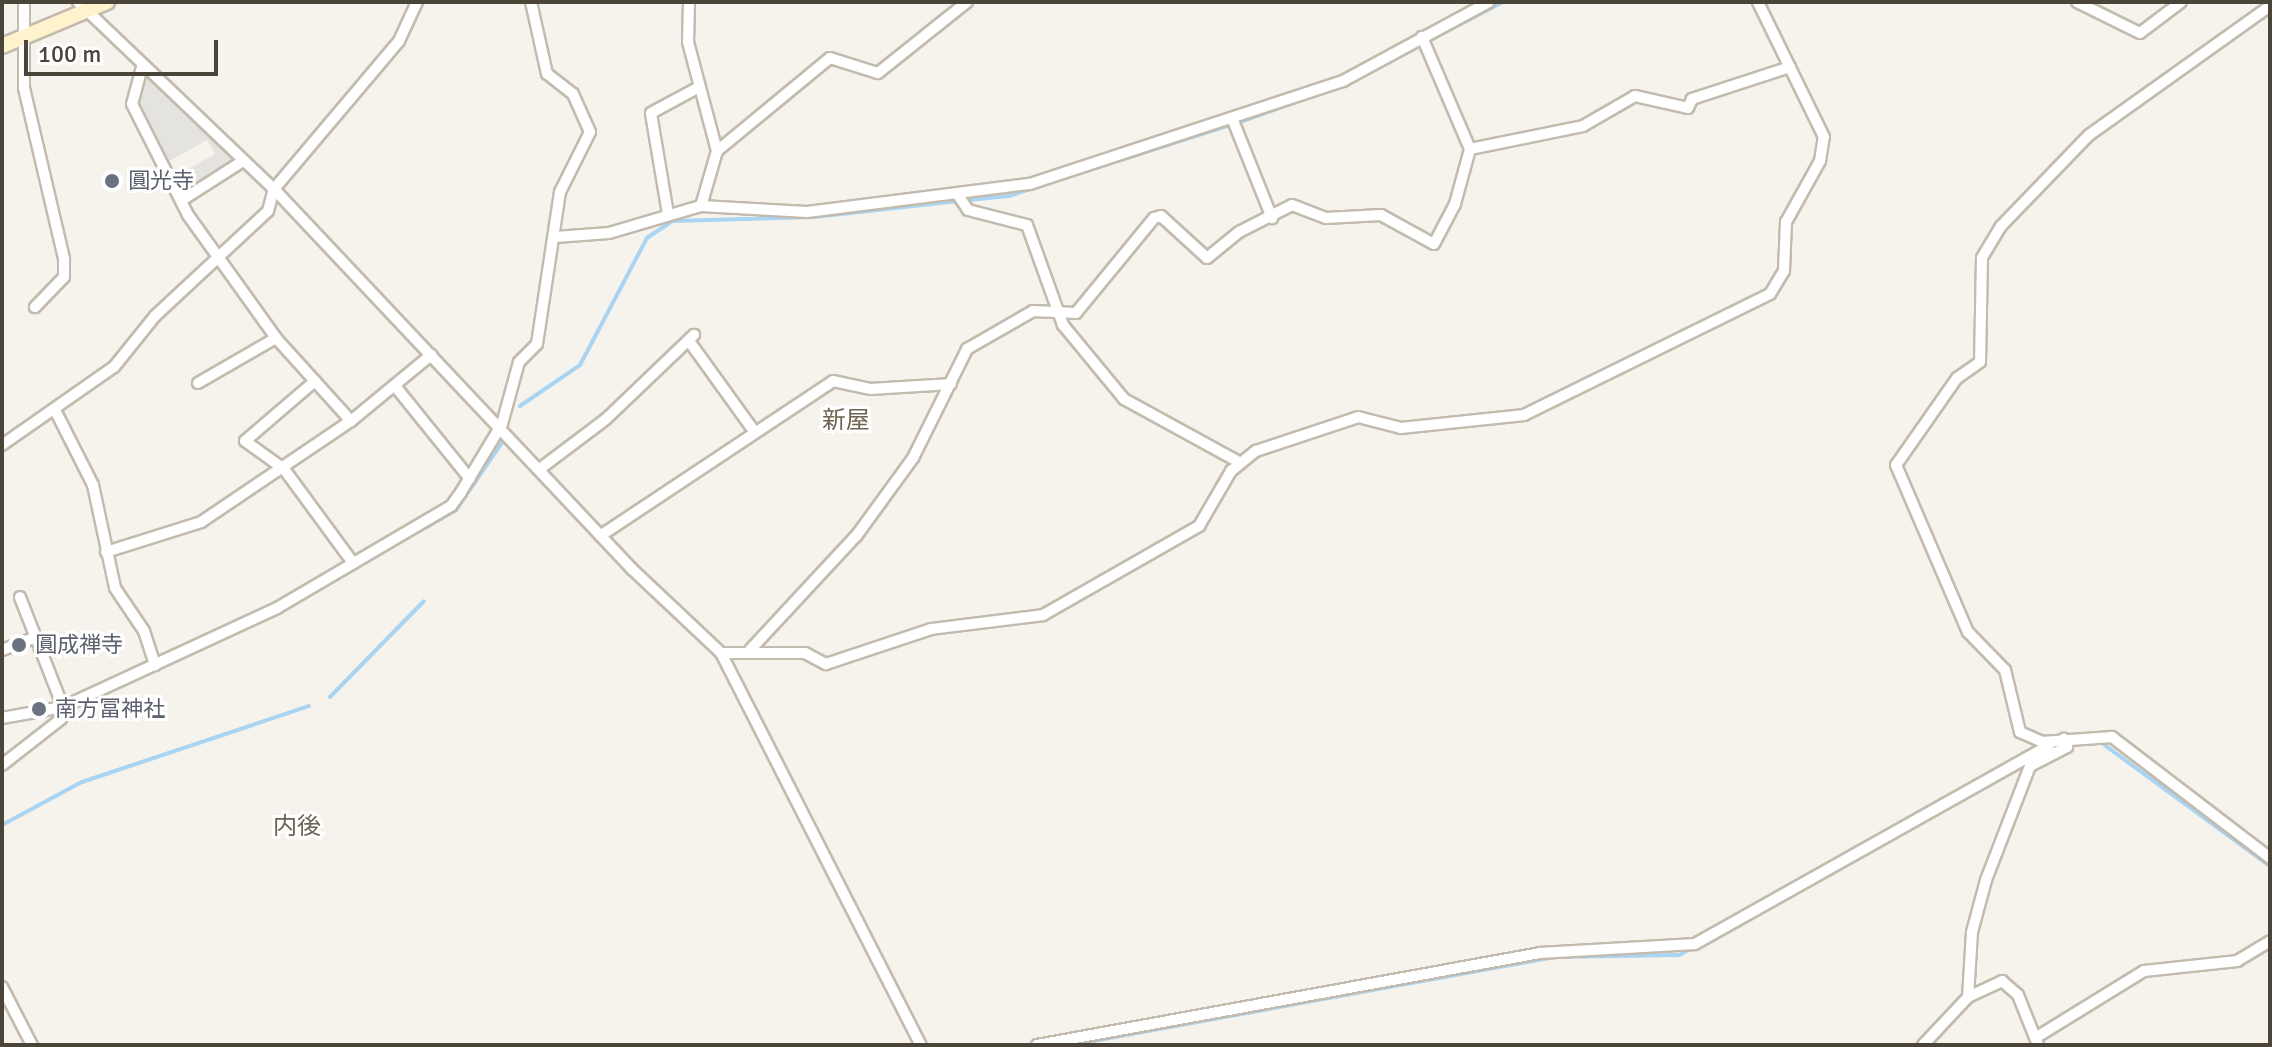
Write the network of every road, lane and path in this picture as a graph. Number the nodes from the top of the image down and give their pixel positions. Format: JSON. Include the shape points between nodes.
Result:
{"nodes":[{"id":1,"x":24,"y":2,"type":"edge"},
{"id":2,"x":107,"y":2,"type":"edge"},
{"id":3,"x":417,"y":2,"type":"edge"},
{"id":4,"x":531,"y":2,"type":"edge"},
{"id":5,"x":689,"y":2,"type":"edge"},
{"id":6,"x":967,"y":2,"type":"edge"},
{"id":7,"x":1489,"y":2,"type":"edge"},
{"id":8,"x":1758,"y":2,"type":"edge"},
{"id":9,"x":2077,"y":2,"type":"edge"},
{"id":10,"x":2181,"y":2,"type":"edge"},
{"id":11,"x":82,"y":6,"type":"edge"},
{"id":12,"x":2270,"y":6,"type":"edge"},
{"id":13,"x":23,"y":36,"type":"junction"},
{"id":14,"x":1422,"y":37,"type":"junction"},
{"id":15,"x":2,"y":46,"type":"edge"},
{"id":16,"x":142,"y":67,"type":"junction"},
{"id":17,"x":1790,"y":67,"type":"junction"},
{"id":18,"x":699,"y":87,"type":"junction"},
{"id":19,"x":1232,"y":118,"type":"junction"},
{"id":20,"x":1470,"y":149,"type":"junction"},
{"id":21,"x":717,"y":151,"type":"junction"},
{"id":22,"x":243,"y":161,"type":"junction"},
{"id":23,"x":274,"y":189,"type":"junction"},
{"id":24,"x":958,"y":195,"type":"junction"},
{"id":25,"x":182,"y":200,"type":"junction"},
{"id":26,"x":701,"y":206,"type":"junction"},
{"id":27,"x":668,"y":214,"type":"junction"},
{"id":28,"x":1272,"y":218,"type":"junction"},
{"id":29,"x":556,"y":237,"type":"junction"},
{"id":30,"x":217,"y":259,"type":"junction"},
{"id":31,"x":35,"y":307,"type":"dead end"},
{"id":32,"x":1060,"y":314,"type":"junction"},
{"id":33,"x":276,"y":338,"type":"junction"},
{"id":34,"x":431,"y":355,"type":"junction"},
{"id":35,"x":315,"y":381,"type":"junction"},
{"id":36,"x":198,"y":383,"type":"dead end"},
{"id":37,"x":951,"y":384,"type":"junction"},
{"id":38,"x":395,"y":386,"type":"junction"},
{"id":39,"x":55,"y":410,"type":"junction"},
{"id":40,"x":351,"y":421,"type":"junction"},
{"id":41,"x":502,"y":424,"type":"junction"},
{"id":42,"x":754,"y":431,"type":"junction"},
{"id":43,"x":2,"y":445,"type":"edge"},
{"id":44,"x":1239,"y":462,"type":"junction"},
{"id":45,"x":541,"y":468,"type":"junction"},
{"id":46,"x":284,"y":469,"type":"junction"},
{"id":47,"x":470,"y":479,"type":"junction"},
{"id":48,"x":603,"y":534,"type":"junction"},
{"id":49,"x":106,"y":552,"type":"junction"},
{"id":50,"x":353,"y":563,"type":"junction"},
{"id":51,"x":20,"y":597,"type":"dead end"},
{"id":52,"x":36,"y":637,"type":"junction"},
{"id":53,"x":2,"y":650,"type":"edge"},
{"id":54,"x":750,"y":650,"type":"junction"},
{"id":55,"x":721,"y":653,"type":"junction"},
{"id":56,"x":155,"y":665,"type":"junction"},
{"id":57,"x":63,"y":707,"type":"junction"},
{"id":58,"x":2,"y":718,"type":"edge"},
{"id":59,"x":2064,"y":739,"type":"junction"},
{"id":60,"x":2,"y":765,"type":"edge"},
{"id":61,"x":2270,"y":858,"type":"edge"},
{"id":62,"x":2270,"y":941,"type":"edge"},
{"id":63,"x":2,"y":987,"type":"edge"},
{"id":64,"x":1968,"y":997,"type":"junction"},
{"id":65,"x":6,"y":1014,"type":"edge"},
{"id":66,"x":2039,"y":1040,"type":"edge"},
{"id":67,"x":32,"y":1045,"type":"edge"},
{"id":68,"x":921,"y":1045,"type":"edge"},
{"id":69,"x":1037,"y":1045,"type":"edge"},
{"id":70,"x":1923,"y":1045,"type":"edge"}],
"edges":[{"from":1,"to":13,"type":"street"},
{"from":2,"to":11,"type":"street"},
{"from":3,"to":23,"type":"street","via":[[399,41]]},
{"from":4,"to":29,"type":"street","via":[[547,74],[573,94],[590,132],[560,192]]},
{"from":5,"to":18,"type":"street"},
{"from":6,"to":21,"type":"street","via":[[878,73],[830,58]]},
{"from":7,"to":14,"type":"street"},
{"from":8,"to":17,"type":"street"},
{"from":9,"to":10,"type":"street","via":[[2140,33]]},
{"from":11,"to":13,"type":"street"},
{"from":11,"to":16,"type":"street"},
{"from":12,"to":59,"type":"street","via":[[2089,135],[2001,226],[1982,258],[1980,362],[1957,378],[1896,465],[1968,632],[2005,670],[2020,732],[2042,742]]},
{"from":13,"to":15,"type":"street"},
{"from":13,"to":31,"type":"street","via":[[24,88],[64,259],[64,277]]},
{"from":14,"to":19,"type":"street","via":[[1343,81]]},
{"from":14,"to":20,"type":"street"},
{"from":16,"to":22,"type":"street"},
{"from":16,"to":25,"type":"street","via":[[132,104]]},
{"from":17,"to":20,"type":"street","via":[[1692,99],[1688,108],[1635,96],[1583,126]]},
{"from":17,"to":44,"type":"street","via":[[1824,137],[1820,161],[1786,222],[1784,271],[1770,294],[1547,408],[1401,428],[1358,417]]},
{"from":18,"to":21,"type":"street"},
{"from":18,"to":27,"type":"street","via":[[651,113]]},
{"from":19,"to":24,"type":"street","via":[[1030,184]]},
{"from":19,"to":28,"type":"street"},
{"from":20,"to":28,"type":"street","via":[[1455,204],[1434,244],[1369,212],[1326,218],[1292,205]]},
{"from":21,"to":26,"type":"street"},
{"from":22,"to":23,"type":"street"},
{"from":22,"to":25,"type":"street"},
{"from":23,"to":30,"type":"street","via":[[268,211]]},
{"from":23,"to":34,"type":"street"},
{"from":24,"to":26,"type":"street","via":[[807,212]]},
{"from":24,"to":32,"type":"street","via":[[968,210],[1027,225]]},
{"from":25,"to":30,"type":"street"},
{"from":26,"to":27,"type":"street"},
{"from":27,"to":29,"type":"street","via":[[609,233]]},
{"from":28,"to":32,"type":"street","via":[[1239,232],[1207,258],[1161,216],[1154,218],[1076,313]]},
{"from":29,"to":41,"type":"street","via":[[537,344],[519,362]]},
{"from":30,"to":33,"type":"street"},
{"from":30,"to":39,"type":"street","via":[[114,367]]},
{"from":32,"to":37,"type":"street","via":[[1048,306],[1033,311],[967,349]]},
{"from":32,"to":44,"type":"street","via":[[1074,344],[1124,399]]},
{"from":33,"to":35,"type":"street"},
{"from":33,"to":36,"type":"street"},
{"from":34,"to":38,"type":"street"},
{"from":34,"to":41,"type":"street"},
{"from":35,"to":40,"type":"street"},
{"from":35,"to":46,"type":"street","via":[[245,441]]},
{"from":37,"to":42,"type":"street","via":[[871,389],[833,381]]},
{"from":37,"to":54,"type":"street","via":[[913,458],[857,535]]},
{"from":38,"to":40,"type":"street"},
{"from":38,"to":47,"type":"street"},
{"from":39,"to":43,"type":"street"},
{"from":39,"to":49,"type":"street","via":[[93,485]]},
{"from":40,"to":46,"type":"street"},
{"from":41,"to":45,"type":"street"},
{"from":41,"to":47,"type":"street"},
{"from":42,"to":45,"type":"street","via":[[692,338]]},
{"from":42,"to":48,"type":"street"},
{"from":44,"to":54,"type":"street","via":[[1199,526],[1043,615],[931,629],[826,664],[805,653]]},
{"from":45,"to":48,"type":"street"},
{"from":46,"to":49,"type":"street","via":[[201,522]]},
{"from":46,"to":50,"type":"street"},
{"from":47,"to":50,"type":"street","via":[[451,506]]},
{"from":48,"to":55,"type":"street"},
{"from":49,"to":56,"type":"street","via":[[115,588],[144,631]]},
{"from":50,"to":56,"type":"street"},
{"from":51,"to":52,"type":"street"},
{"from":52,"to":53,"type":"street"},
{"from":52,"to":57,"type":"street"},
{"from":54,"to":55,"type":"street"},
{"from":55,"to":68,"type":"street"},
{"from":56,"to":57,"type":"street"},
{"from":57,"to":58,"type":"street"},
{"from":57,"to":60,"type":"street","via":[[61,719]]},
{"from":59,"to":61,"type":"street","via":[[2112,737]]},
{"from":59,"to":64,"type":"street","via":[[2067,747],[2030,766],[1986,880],[1972,932]]},
{"from":59,"to":69,"type":"street","via":[[1998,767],[1695,944],[1540,953]]},
{"from":62,"to":66,"type":"street","via":[[2237,961],[2144,971]]},
{"from":63,"to":65,"type":"street"},
{"from":64,"to":66,"type":"street","via":[[2002,981]]},
{"from":64,"to":70,"type":"street"},
{"from":65,"to":67,"type":"street"}]}
